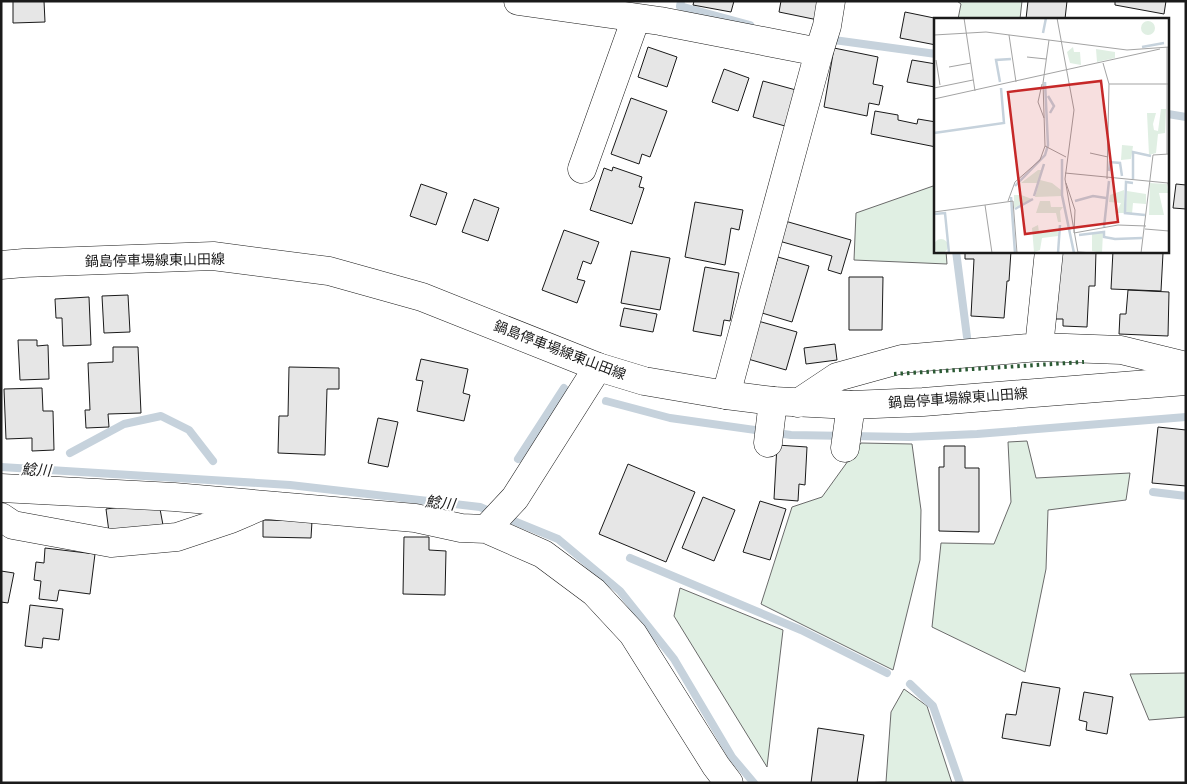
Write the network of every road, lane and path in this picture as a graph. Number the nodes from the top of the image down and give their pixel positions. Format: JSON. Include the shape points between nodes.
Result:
{"nodes":[{"id":1,"x":518,"y":1,"type":"edge"},
{"id":2,"x":831,"y":1,"type":"edge"},
{"id":3,"x":586,"y":6,"type":"edge"},
{"id":4,"x":636,"y":18,"type":"junction"},
{"id":5,"x":819,"y":52,"type":"junction"},
{"id":6,"x":582,"y":169,"type":"dead end"},
{"id":7,"x":1049,"y":252,"type":"edge"},
{"id":8,"x":1,"y":265,"type":"edge"},
{"id":9,"x":1039,"y":347,"type":"junction"},
{"id":10,"x":1186,"y":366,"type":"edge"},
{"id":11,"x":598,"y":367,"type":"junction"},
{"id":12,"x":1186,"y":381,"type":"edge"},
{"id":13,"x":726,"y":395,"type":"junction"},
{"id":14,"x":777,"y":417,"type":"junction"},
{"id":15,"x":1,"y":488,"type":"edge"},
{"id":16,"x":264,"y":505,"type":"junction"},
{"id":17,"x":1,"y":517,"type":"edge"},
{"id":18,"x":486,"y":529,"type":"junction"},
{"id":19,"x":729,"y":783,"type":"edge"}],
"edges":[{"from":1,"to":3,"type":"street"},
{"from":2,"to":5,"type":"street"},
{"from":3,"to":4,"type":"street"},
{"from":4,"to":5,"type":"street"},
{"from":4,"to":6,"type":"street"},
{"from":5,"to":13,"type":"street"},
{"from":7,"to":9,"type":"street"},
{"from":8,"to":11,"type":"street","name":"鍋島停車場線東山田線","via":[[213,256],[330,271],[422,297]]},
{"from":9,"to":10,"type":"street","via":[[1121,350]]},
{"from":9,"to":14,"type":"street","via":[[902,359],[837,377]]},
{"from":11,"to":13,"type":"street","name":"鍋島停車場線東山田線","via":[[644,381]]},
{"from":11,"to":18,"type":"street","via":[[515,498]]},
{"from":12,"to":14,"type":"street","name":"鍋島停車場線東山田線","via":[[923,402],[848,427]]},
{"from":13,"to":14,"type":"street","name":"鍋島停車場線東山田線"},
{"from":15,"to":16,"type":"street"},
{"from":16,"to":17,"type":"street","via":[[177,537],[110,543],[13,525]]},
{"from":16,"to":18,"type":"street","via":[[415,518],[461,528]]},
{"from":18,"to":19,"type":"street","via":[[542,554],[594,592],[633,634]]}]}
